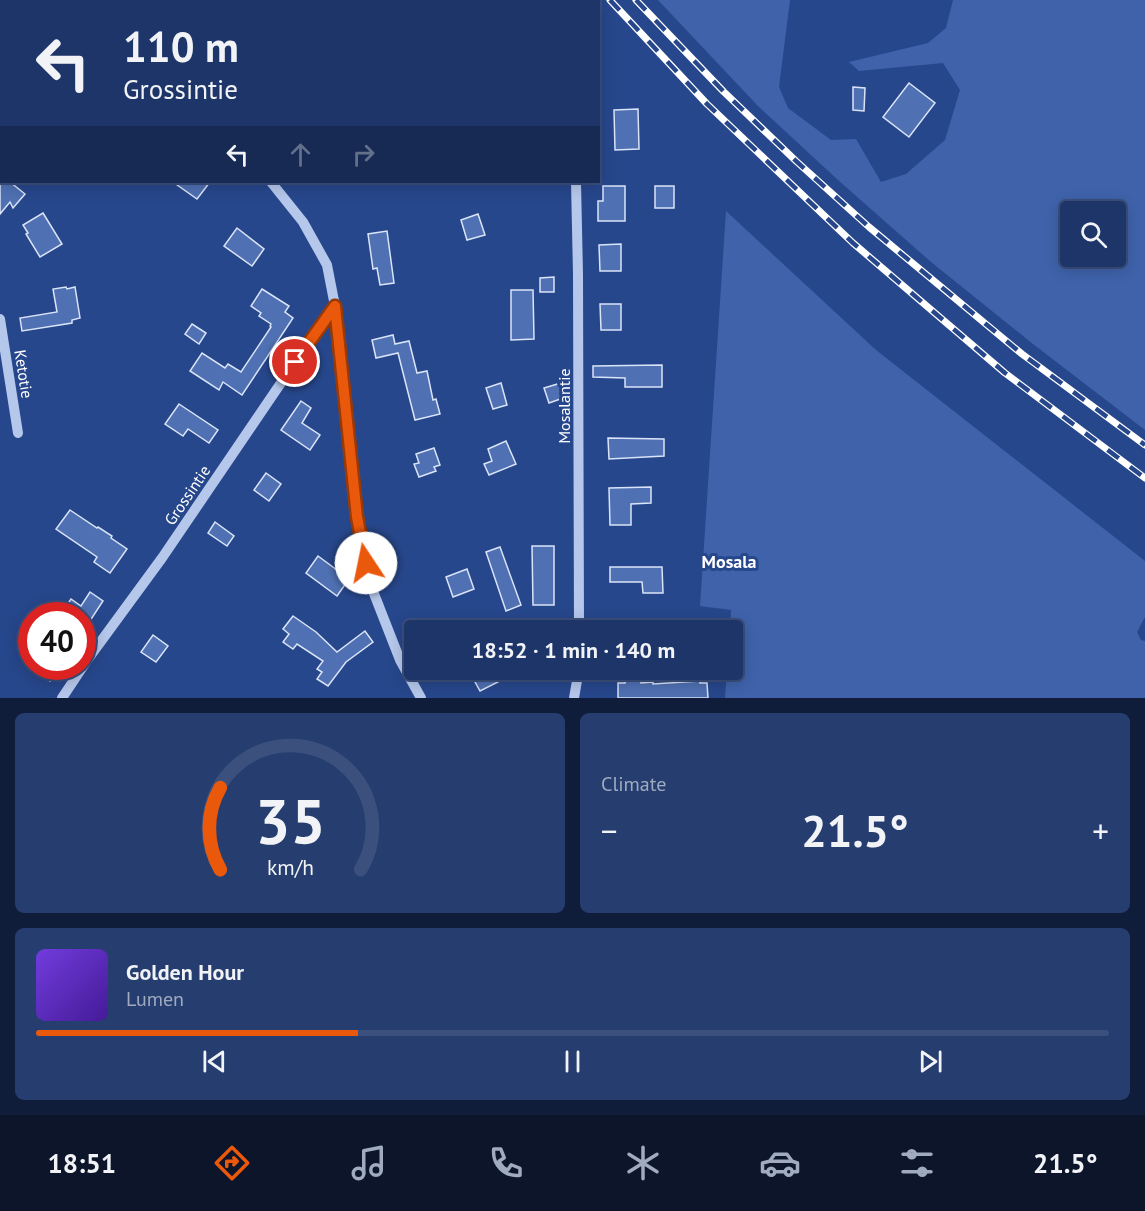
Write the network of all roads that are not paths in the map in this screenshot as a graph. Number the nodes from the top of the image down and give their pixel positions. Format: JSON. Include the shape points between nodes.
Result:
{"nodes":[{"id":1,"x":272,"y":183,"type":"edge"},
{"id":2,"x":576,"y":183,"type":"edge"},
{"id":3,"x":335,"y":306,"type":"junction"},
{"id":4,"x":0,"y":319,"type":"edge"},
{"id":5,"x":18,"y":433,"type":"dead end"},
{"id":6,"x":579,"y":620,"type":"edge"},
{"id":7,"x":577,"y":680,"type":"edge"},
{"id":8,"x":62,"y":698,"type":"edge"},
{"id":9,"x":421,"y":698,"type":"edge"},
{"id":10,"x":574,"y":698,"type":"edge"}],
"edges":[{"from":1,"to":3,"type":"street","via":[[303,222],[327,265]]},
{"from":2,"to":6,"type":"street","name":"Mosalantie"},
{"from":3,"to":8,"type":"street","name":"Grossintie"},
{"from":3,"to":9,"type":"street","via":[[357,517],[371,586],[400,660]]},
{"from":4,"to":5,"type":"street","name":"Ketotie"},
{"from":7,"to":10,"type":"street"}]}
